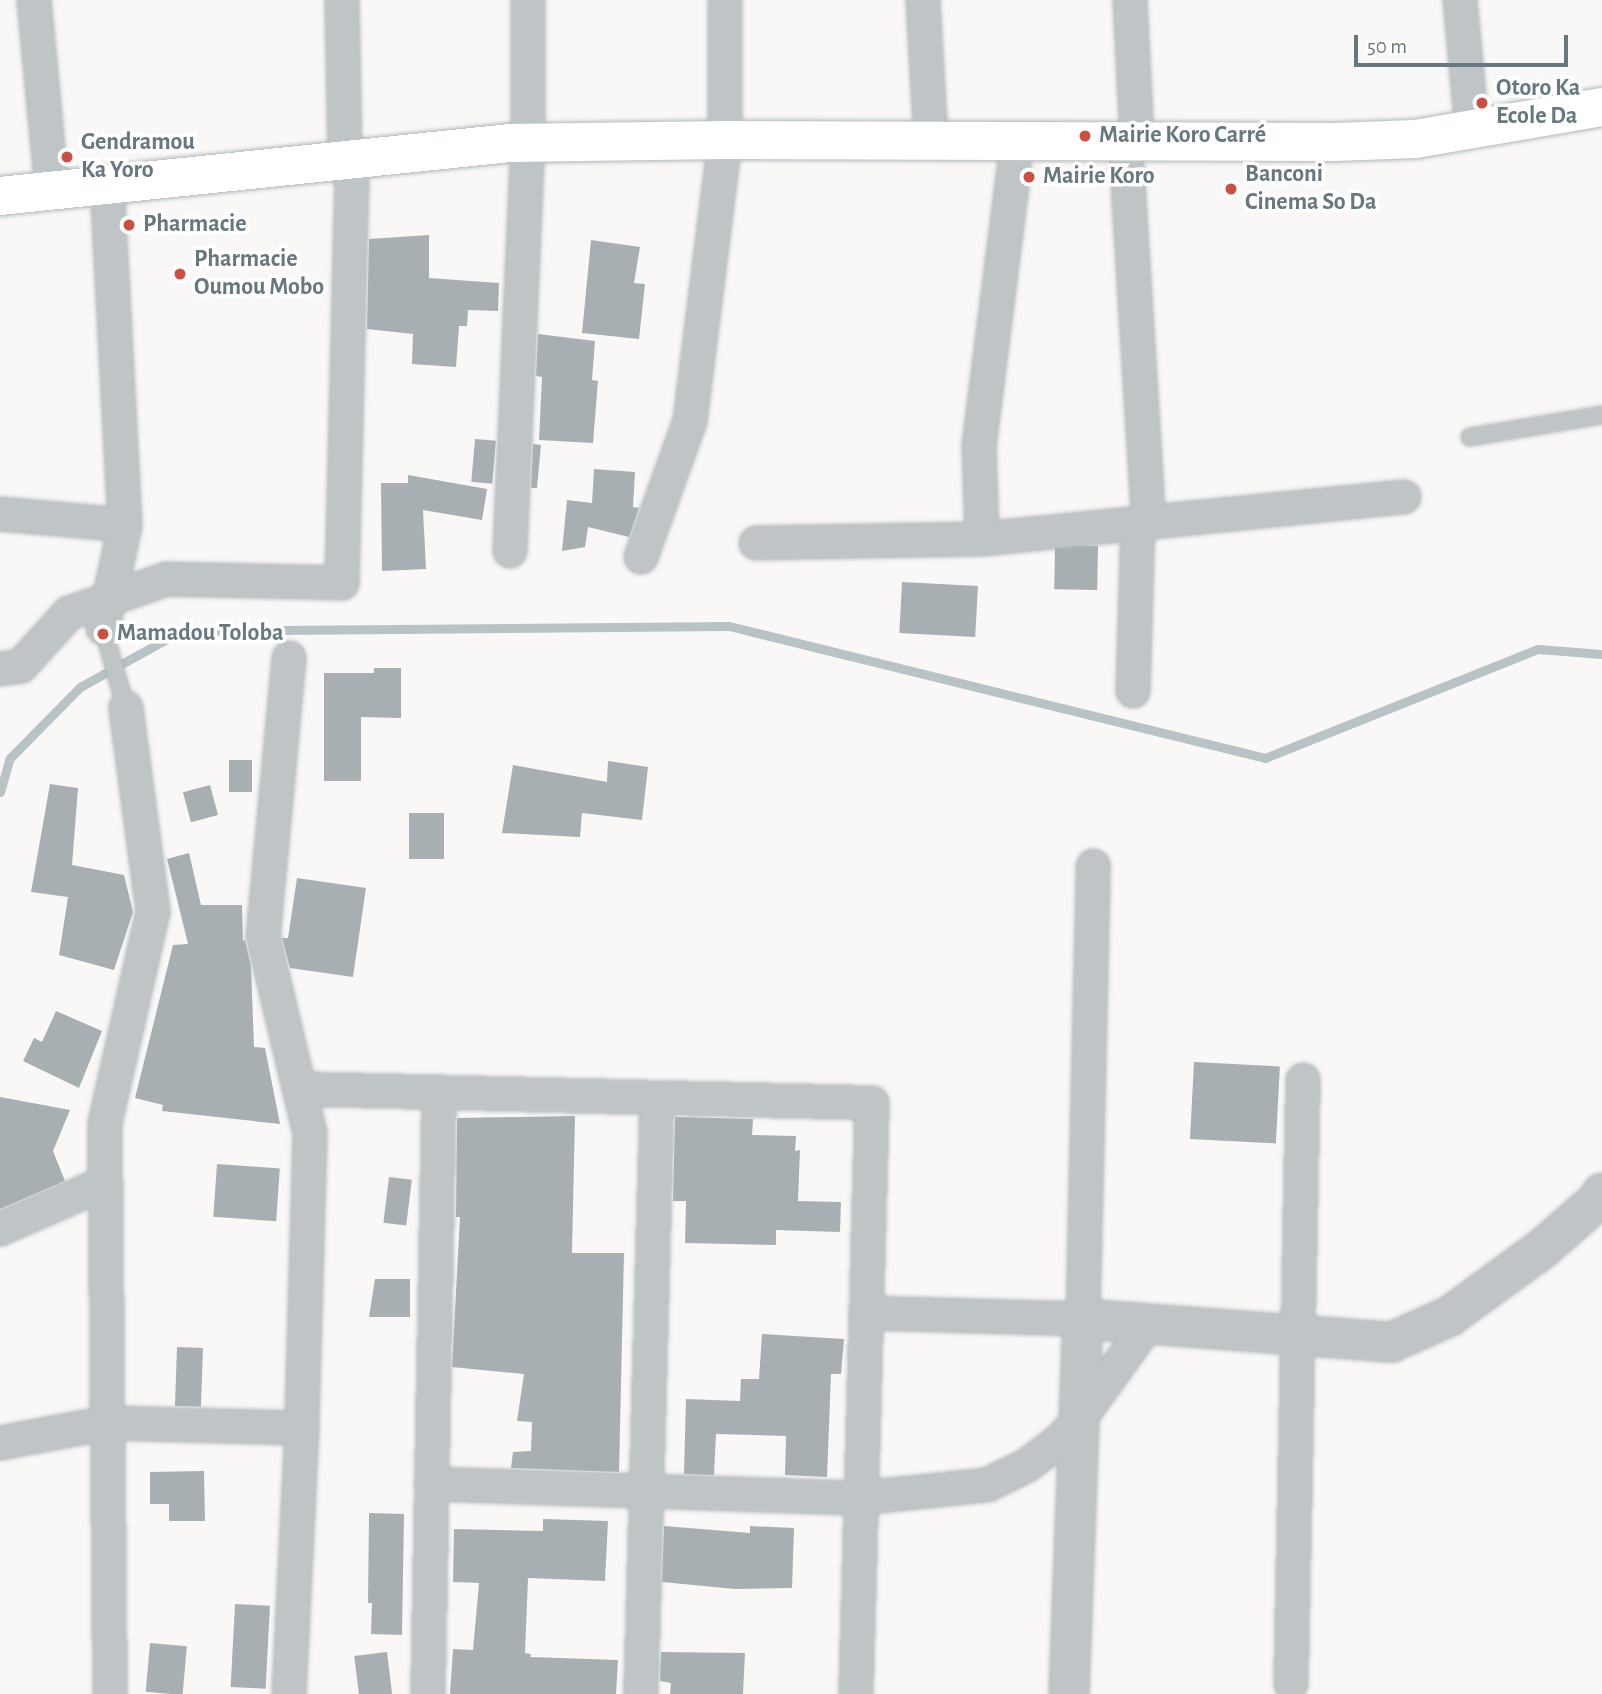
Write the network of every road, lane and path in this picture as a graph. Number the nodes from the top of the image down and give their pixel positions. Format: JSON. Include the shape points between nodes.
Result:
{"nodes":[{"id":1,"x":34,"y":0,"type":"edge"},
{"id":2,"x":342,"y":0,"type":"edge"},
{"id":3,"x":528,"y":0,"type":"edge"},
{"id":4,"x":725,"y":0,"type":"edge"},
{"id":5,"x":923,"y":0,"type":"edge"},
{"id":6,"x":1130,"y":0,"type":"edge"},
{"id":7,"x":1460,"y":0,"type":"edge"},
{"id":8,"x":1602,"y":107,"type":"edge"},
{"id":9,"x":1472,"y":130,"type":"junction"},
{"id":10,"x":1602,"y":134,"type":"edge"},
{"id":11,"x":931,"y":141,"type":"junction"},
{"id":12,"x":723,"y":153,"type":"junction"},
{"id":13,"x":1132,"y":153,"type":"junction"},
{"id":14,"x":527,"y":156,"type":"junction"},
{"id":15,"x":1014,"y":167,"type":"junction"},
{"id":16,"x":349,"y":172,"type":"junction"},
{"id":17,"x":52,"y":191,"type":"junction"},
{"id":18,"x":0,"y":196,"type":"edge"},
{"id":19,"x":109,"y":199,"type":"junction"},
{"id":20,"x":0,"y":222,"type":"edge"},
{"id":21,"x":1602,"y":415,"type":"edge"},
{"id":22,"x":1470,"y":437,"type":"dead end"},
{"id":23,"x":1404,"y":497,"type":"dead end"},
{"id":24,"x":0,"y":514,"type":"edge"},
{"id":25,"x":1144,"y":523,"type":"junction"},
{"id":26,"x":125,"y":525,"type":"junction"},
{"id":27,"x":982,"y":539,"type":"junction"},
{"id":28,"x":756,"y":542,"type":"dead end"},
{"id":29,"x":510,"y":551,"type":"dead end"},
{"id":30,"x":641,"y":556,"type":"dead end"},
{"id":31,"x":106,"y":613,"type":"junction"},
{"id":32,"x":289,"y":658,"type":"dead end"},
{"id":33,"x":0,"y":669,"type":"edge"},
{"id":34,"x":1133,"y":691,"type":"dead end"},
{"id":35,"x":126,"y":708,"type":"joint"},
{"id":36,"x":1093,"y":866,"type":"dead end"},
{"id":37,"x":1303,"y":1080,"type":"dead end"},
{"id":38,"x":300,"y":1089,"type":"junction"},
{"id":39,"x":439,"y":1092,"type":"junction"},
{"id":40,"x":657,"y":1098,"type":"junction"},
{"id":41,"x":105,"y":1183,"type":"junction"},
{"id":42,"x":1602,"y":1193,"type":"edge"},
{"id":43,"x":0,"y":1229,"type":"edge"},
{"id":44,"x":866,"y":1313,"type":"junction"},
{"id":45,"x":1083,"y":1319,"type":"junction"},
{"id":46,"x":1148,"y":1324,"type":"junction"},
{"id":47,"x":1298,"y":1335,"type":"junction"},
{"id":48,"x":1079,"y":1420,"type":"junction"},
{"id":49,"x":107,"y":1423,"type":"junction"},
{"id":50,"x":302,"y":1428,"type":"junction"},
{"id":51,"x":0,"y":1443,"type":"edge"},
{"id":52,"x":432,"y":1484,"type":"junction"},
{"id":53,"x":647,"y":1491,"type":"junction"},
{"id":54,"x":861,"y":1497,"type":"junction"},
{"id":55,"x":1291,"y":1684,"type":"dead end"},
{"id":56,"x":110,"y":1694,"type":"edge"},
{"id":57,"x":289,"y":1694,"type":"edge"},
{"id":58,"x":428,"y":1694,"type":"edge"},
{"id":59,"x":641,"y":1694,"type":"edge"},
{"id":60,"x":856,"y":1694,"type":"edge"},
{"id":61,"x":1069,"y":1694,"type":"edge"}],
"edges":[{"from":1,"to":17,"type":"street"},
{"from":2,"to":16,"type":"street"},
{"from":3,"to":14,"type":"street"},
{"from":4,"to":12,"type":"street"},
{"from":5,"to":11,"type":"street"},
{"from":6,"to":13,"type":"street"},
{"from":7,"to":9,"type":"street"},
{"from":8,"to":9,"type":"main road"},
{"from":9,"to":13,"type":"main road","via":[[1415,139]]},
{"from":10,"to":13,"type":"main road","via":[[1418,165],[1336,168]]},
{"from":11,"to":12,"type":"main road"},
{"from":11,"to":13,"type":"main road"},
{"from":12,"to":14,"type":"main road"},
{"from":12,"to":15,"type":"main road"},
{"from":12,"to":30,"type":"street","via":[[690,421]]},
{"from":13,"to":15,"type":"main road"},
{"from":13,"to":25,"type":"street"},
{"from":14,"to":16,"type":"main road"},
{"from":14,"to":29,"type":"street"},
{"from":15,"to":27,"type":"street","via":[[979,446]]},
{"from":16,"to":19,"type":"main road"},
{"from":16,"to":31,"type":"street","via":[[342,583],[167,579]]},
{"from":17,"to":18,"type":"main road"},
{"from":17,"to":19,"type":"main road"},
{"from":19,"to":20,"type":"main road"},
{"from":19,"to":26,"type":"street"},
{"from":21,"to":22,"type":"lane"},
{"from":23,"to":25,"type":"street"},
{"from":24,"to":26,"type":"street"},
{"from":25,"to":27,"type":"street"},
{"from":25,"to":34,"type":"street"},
{"from":26,"to":31,"type":"street"},
{"from":27,"to":28,"type":"street"},
{"from":31,"to":33,"type":"street","via":[[69,613],[21,666]]},
{"from":31,"to":35,"type":"lane"},
{"from":32,"to":38,"type":"street","via":[[263,936]]},
{"from":35,"to":41,"type":"street","via":[[153,911],[105,1123]]},
{"from":36,"to":45,"type":"street"},
{"from":37,"to":47,"type":"street"},
{"from":38,"to":39,"type":"street"},
{"from":38,"to":50,"type":"street","via":[[310,1133]]},
{"from":39,"to":40,"type":"street"},
{"from":39,"to":52,"type":"street"},
{"from":40,"to":44,"type":"street","via":[[872,1103]]},
{"from":40,"to":53,"type":"street"},
{"from":41,"to":43,"type":"street"},
{"from":41,"to":49,"type":"street"},
{"from":42,"to":47,"type":"street","via":[[1542,1249],[1450,1316],[1392,1342]]},
{"from":44,"to":45,"type":"street"},
{"from":44,"to":54,"type":"street"},
{"from":45,"to":46,"type":"street"},
{"from":45,"to":48,"type":"street"},
{"from":46,"to":47,"type":"street"},
{"from":46,"to":48,"type":"street"},
{"from":47,"to":55,"type":"street"},
{"from":48,"to":54,"type":"street","via":[[1026,1465],[986,1485]]},
{"from":48,"to":61,"type":"street"},
{"from":49,"to":50,"type":"street"},
{"from":49,"to":51,"type":"street"},
{"from":49,"to":56,"type":"street"},
{"from":50,"to":57,"type":"street"},
{"from":52,"to":53,"type":"street"},
{"from":52,"to":58,"type":"street"},
{"from":53,"to":54,"type":"street"},
{"from":53,"to":59,"type":"street"},
{"from":54,"to":60,"type":"street"}]}
